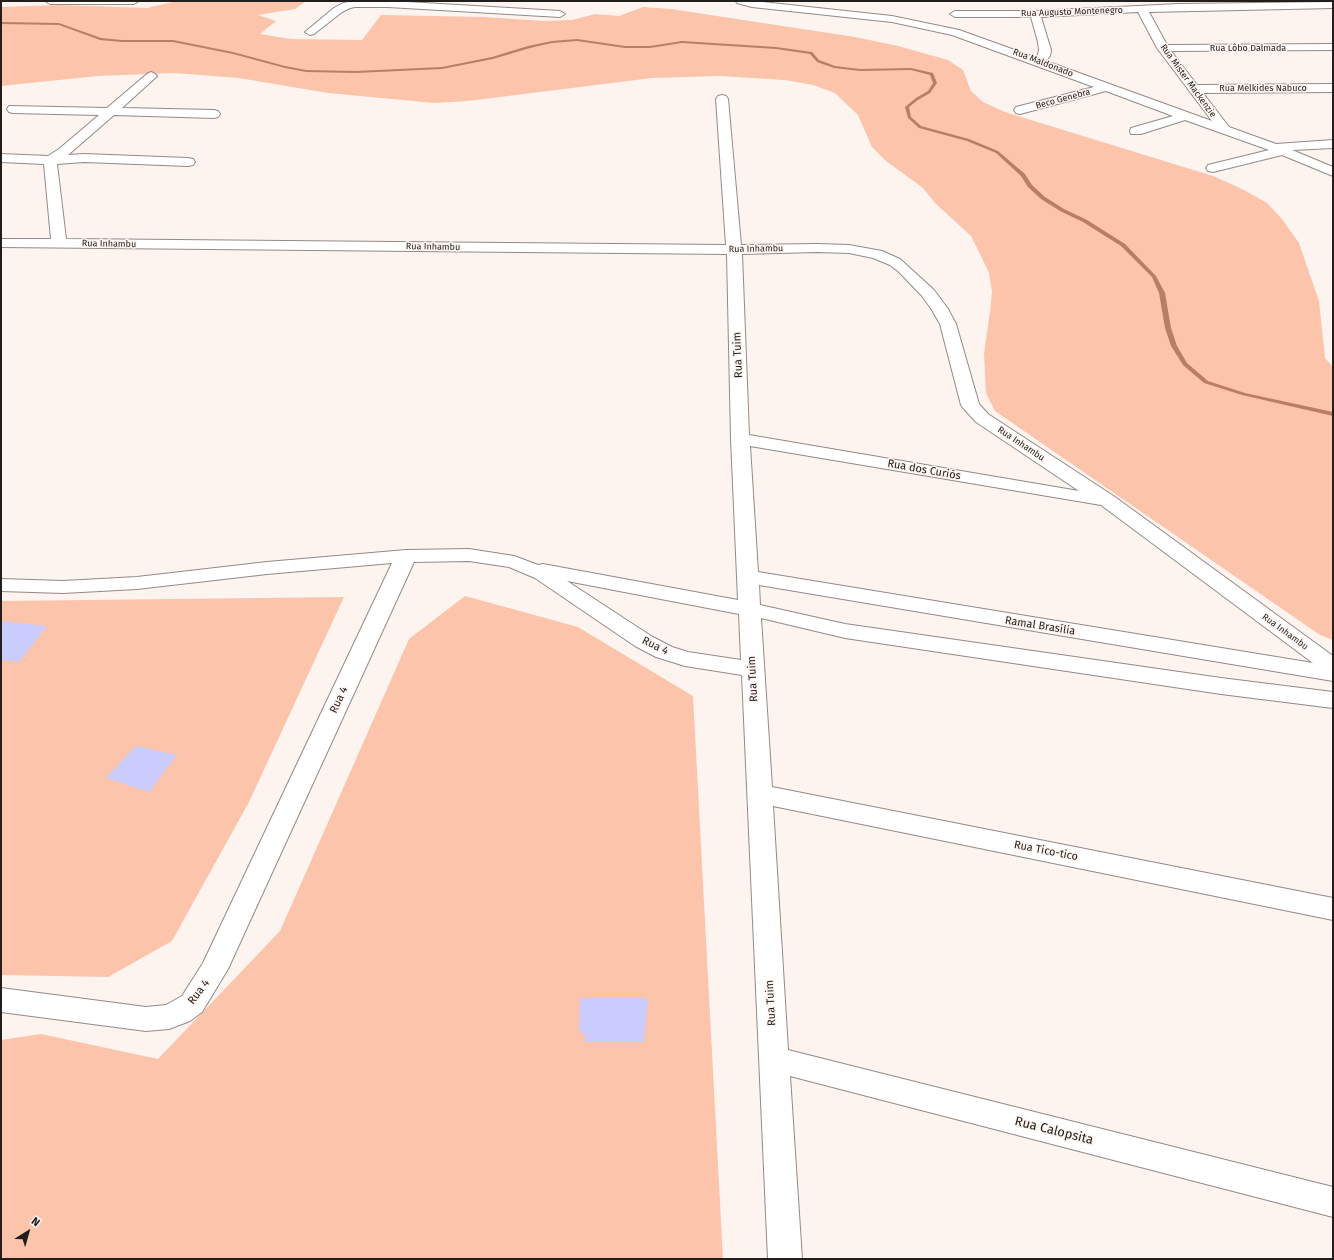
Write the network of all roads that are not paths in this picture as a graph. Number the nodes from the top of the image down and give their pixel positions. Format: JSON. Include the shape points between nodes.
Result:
{"nodes":[{"id":1,"x":50,"y":1,"type":"edge"},
{"id":2,"x":134,"y":1,"type":"edge"},
{"id":3,"x":741,"y":1,"type":"edge"},
{"id":4,"x":834,"y":1,"type":"edge"},
{"id":5,"x":951,"y":1,"type":"edge"},
{"id":6,"x":1069,"y":1,"type":"edge"},
{"id":7,"x":465,"y":5,"type":"edge"},
{"id":8,"x":1333,"y":5,"type":"edge"},
{"id":9,"x":1142,"y":9,"type":"junction"},
{"id":10,"x":1076,"y":12,"type":"junction"},
{"id":11,"x":835,"y":13,"type":"junction"},
{"id":12,"x":560,"y":14,"type":"dead end"},
{"id":13,"x":955,"y":14,"type":"junction"},
{"id":14,"x":1035,"y":14,"type":"junction"},
{"id":15,"x":310,"y":32,"type":"dead end"},
{"id":16,"x":954,"y":32,"type":"junction"},
{"id":17,"x":1333,"y":47,"type":"edge"},
{"id":18,"x":1163,"y":48,"type":"junction"},
{"id":19,"x":1039,"y":62,"type":"junction"},
{"id":20,"x":151,"y":76,"type":"dead end"},
{"id":21,"x":1106,"y":87,"type":"junction"},
{"id":22,"x":1194,"y":88,"type":"junction"},
{"id":23,"x":1333,"y":88,"type":"edge"},
{"id":24,"x":722,"y":99,"type":"dead end"},
{"id":25,"x":13,"y":109,"type":"dead end"},
{"id":26,"x":111,"y":110,"type":"junction"},
{"id":27,"x":1020,"y":110,"type":"dead end"},
{"id":28,"x":214,"y":114,"type":"dead end"},
{"id":29,"x":1185,"y":116,"type":"junction"},
{"id":30,"x":1225,"y":130,"type":"junction"},
{"id":31,"x":1136,"y":131,"type":"dead end"},
{"id":32,"x":1333,"y":144,"type":"edge"},
{"id":33,"x":1278,"y":149,"type":"junction"},
{"id":34,"x":1,"y":158,"type":"edge"},
{"id":35,"x":45,"y":160,"type":"junction"},
{"id":36,"x":188,"y":162,"type":"dead end"},
{"id":37,"x":1213,"y":168,"type":"dead end"},
{"id":38,"x":1333,"y":172,"type":"edge"},
{"id":39,"x":1,"y":243,"type":"edge"},
{"id":40,"x":59,"y":243,"type":"junction"},
{"id":41,"x":734,"y":250,"type":"junction"},
{"id":42,"x":740,"y":439,"type":"junction"},
{"id":43,"x":1108,"y":501,"type":"junction"},
{"id":44,"x":406,"y":556,"type":"junction"},
{"id":45,"x":527,"y":567,"type":"junction"},
{"id":46,"x":748,"y":577,"type":"junction"},
{"id":47,"x":1,"y":585,"type":"edge"},
{"id":48,"x":749,"y":609,"type":"junction"},
{"id":49,"x":1333,"y":667,"type":"edge"},
{"id":50,"x":753,"y":669,"type":"junction"},
{"id":51,"x":1333,"y":674,"type":"edge"},
{"id":52,"x":1333,"y":700,"type":"edge"},
{"id":53,"x":760,"y":794,"type":"junction"},
{"id":54,"x":1333,"y":909,"type":"edge"},
{"id":55,"x":1,"y":1000,"type":"edge"},
{"id":56,"x":774,"y":1059,"type":"junction"},
{"id":57,"x":1333,"y":1202,"type":"edge"},
{"id":58,"x":785,"y":1259,"type":"edge"}],
"edges":[{"from":1,"to":2,"type":"street"},
{"from":3,"to":11,"type":"street","name":"Rua Maldonado"},
{"from":4,"to":11,"type":"street"},
{"from":5,"to":13,"type":"street"},
{"from":6,"to":10,"type":"street"},
{"from":7,"to":12,"type":"street"},
{"from":7,"to":15,"type":"street","via":[[347,5]]},
{"from":8,"to":9,"type":"street","name":"Rua Augusto Montenegro"},
{"from":9,"to":10,"type":"street","name":"Rua Augusto Montenegro"},
{"from":9,"to":18,"type":"street","name":"Rua Mister Mackenzie"},
{"from":10,"to":14,"type":"street","name":"Rua Augusto Montenegro"},
{"from":11,"to":16,"type":"street","name":"Rua Maldonado","via":[[892,19]]},
{"from":13,"to":14,"type":"street","name":"Rua Augusto Montenegro"},
{"from":13,"to":16,"type":"street"},
{"from":14,"to":19,"type":"street","via":[[1045,50]]},
{"from":16,"to":19,"type":"street","name":"Rua Maldonado"},
{"from":17,"to":18,"type":"street","name":"Rua Lôbo Dalmada"},
{"from":18,"to":22,"type":"street","name":"Rua Mister Mackenzie"},
{"from":19,"to":21,"type":"street","name":"Rua Maldonado"},
{"from":20,"to":26,"type":"street"},
{"from":21,"to":27,"type":"street","name":"Beco Genebra"},
{"from":21,"to":29,"type":"street","name":"Rua Maldonado"},
{"from":22,"to":23,"type":"street","name":"Rua Melkides Nabuco"},
{"from":22,"to":30,"type":"street","name":"Rua Mister Mackenzie"},
{"from":24,"to":41,"type":"street","name":"Rua Tuim"},
{"from":25,"to":26,"type":"street"},
{"from":26,"to":28,"type":"street"},
{"from":26,"to":35,"type":"street","via":[[64,152]]},
{"from":29,"to":30,"type":"street","name":"Rua Maldonado"},
{"from":29,"to":31,"type":"street"},
{"from":30,"to":33,"type":"street","name":"Rua Maldonado"},
{"from":32,"to":33,"type":"street"},
{"from":33,"to":37,"type":"street"},
{"from":33,"to":38,"type":"street","name":"Rua Maldonado"},
{"from":34,"to":35,"type":"street"},
{"from":35,"to":36,"type":"street","via":[[84,158]]},
{"from":35,"to":40,"type":"street"},
{"from":39,"to":40,"type":"street","name":"Rua Inhambu"},
{"from":40,"to":41,"type":"street","name":"Rua Inhambu"},
{"from":41,"to":42,"type":"street","name":"Rua Tuim"},
{"from":41,"to":43,"type":"street","name":"Rua Inhambu","via":[[849,249],[872,252],[895,262],[928,293],[948,324],[967,397],[975,412],[1025,448]]},
{"from":42,"to":43,"type":"street","name":"Rua dos Curiós"},
{"from":42,"to":46,"type":"street","name":"Rua Tuim"},
{"from":43,"to":49,"type":"street","name":"Rua Inhambu"},
{"from":44,"to":45,"type":"street","name":"Rua 4","via":[[469,555],[504,560]]},
{"from":44,"to":47,"type":"street","via":[[137,583],[63,587]]},
{"from":44,"to":55,"type":"street","name":"Rua 4","via":[[214,969],[192,1004],[169,1017],[146,1019]]},
{"from":45,"to":48,"type":"street"},
{"from":45,"to":50,"type":"street","name":"Rua 4","via":[[664,652],[685,659]]},
{"from":46,"to":48,"type":"street","name":"Rua Tuim"},
{"from":46,"to":51,"type":"street","name":"Ramal Brasília"},
{"from":48,"to":50,"type":"street","name":"Rua Tuim"},
{"from":48,"to":52,"type":"street","via":[[845,631]]},
{"from":50,"to":53,"type":"street","name":"Rua Tuim"},
{"from":53,"to":54,"type":"street","name":"Rua Tico-tico"},
{"from":53,"to":56,"type":"street","name":"Rua Tuim"},
{"from":56,"to":57,"type":"street","name":"Rua Calopsita"},
{"from":56,"to":58,"type":"street","name":"Rua Tuim"}]}
